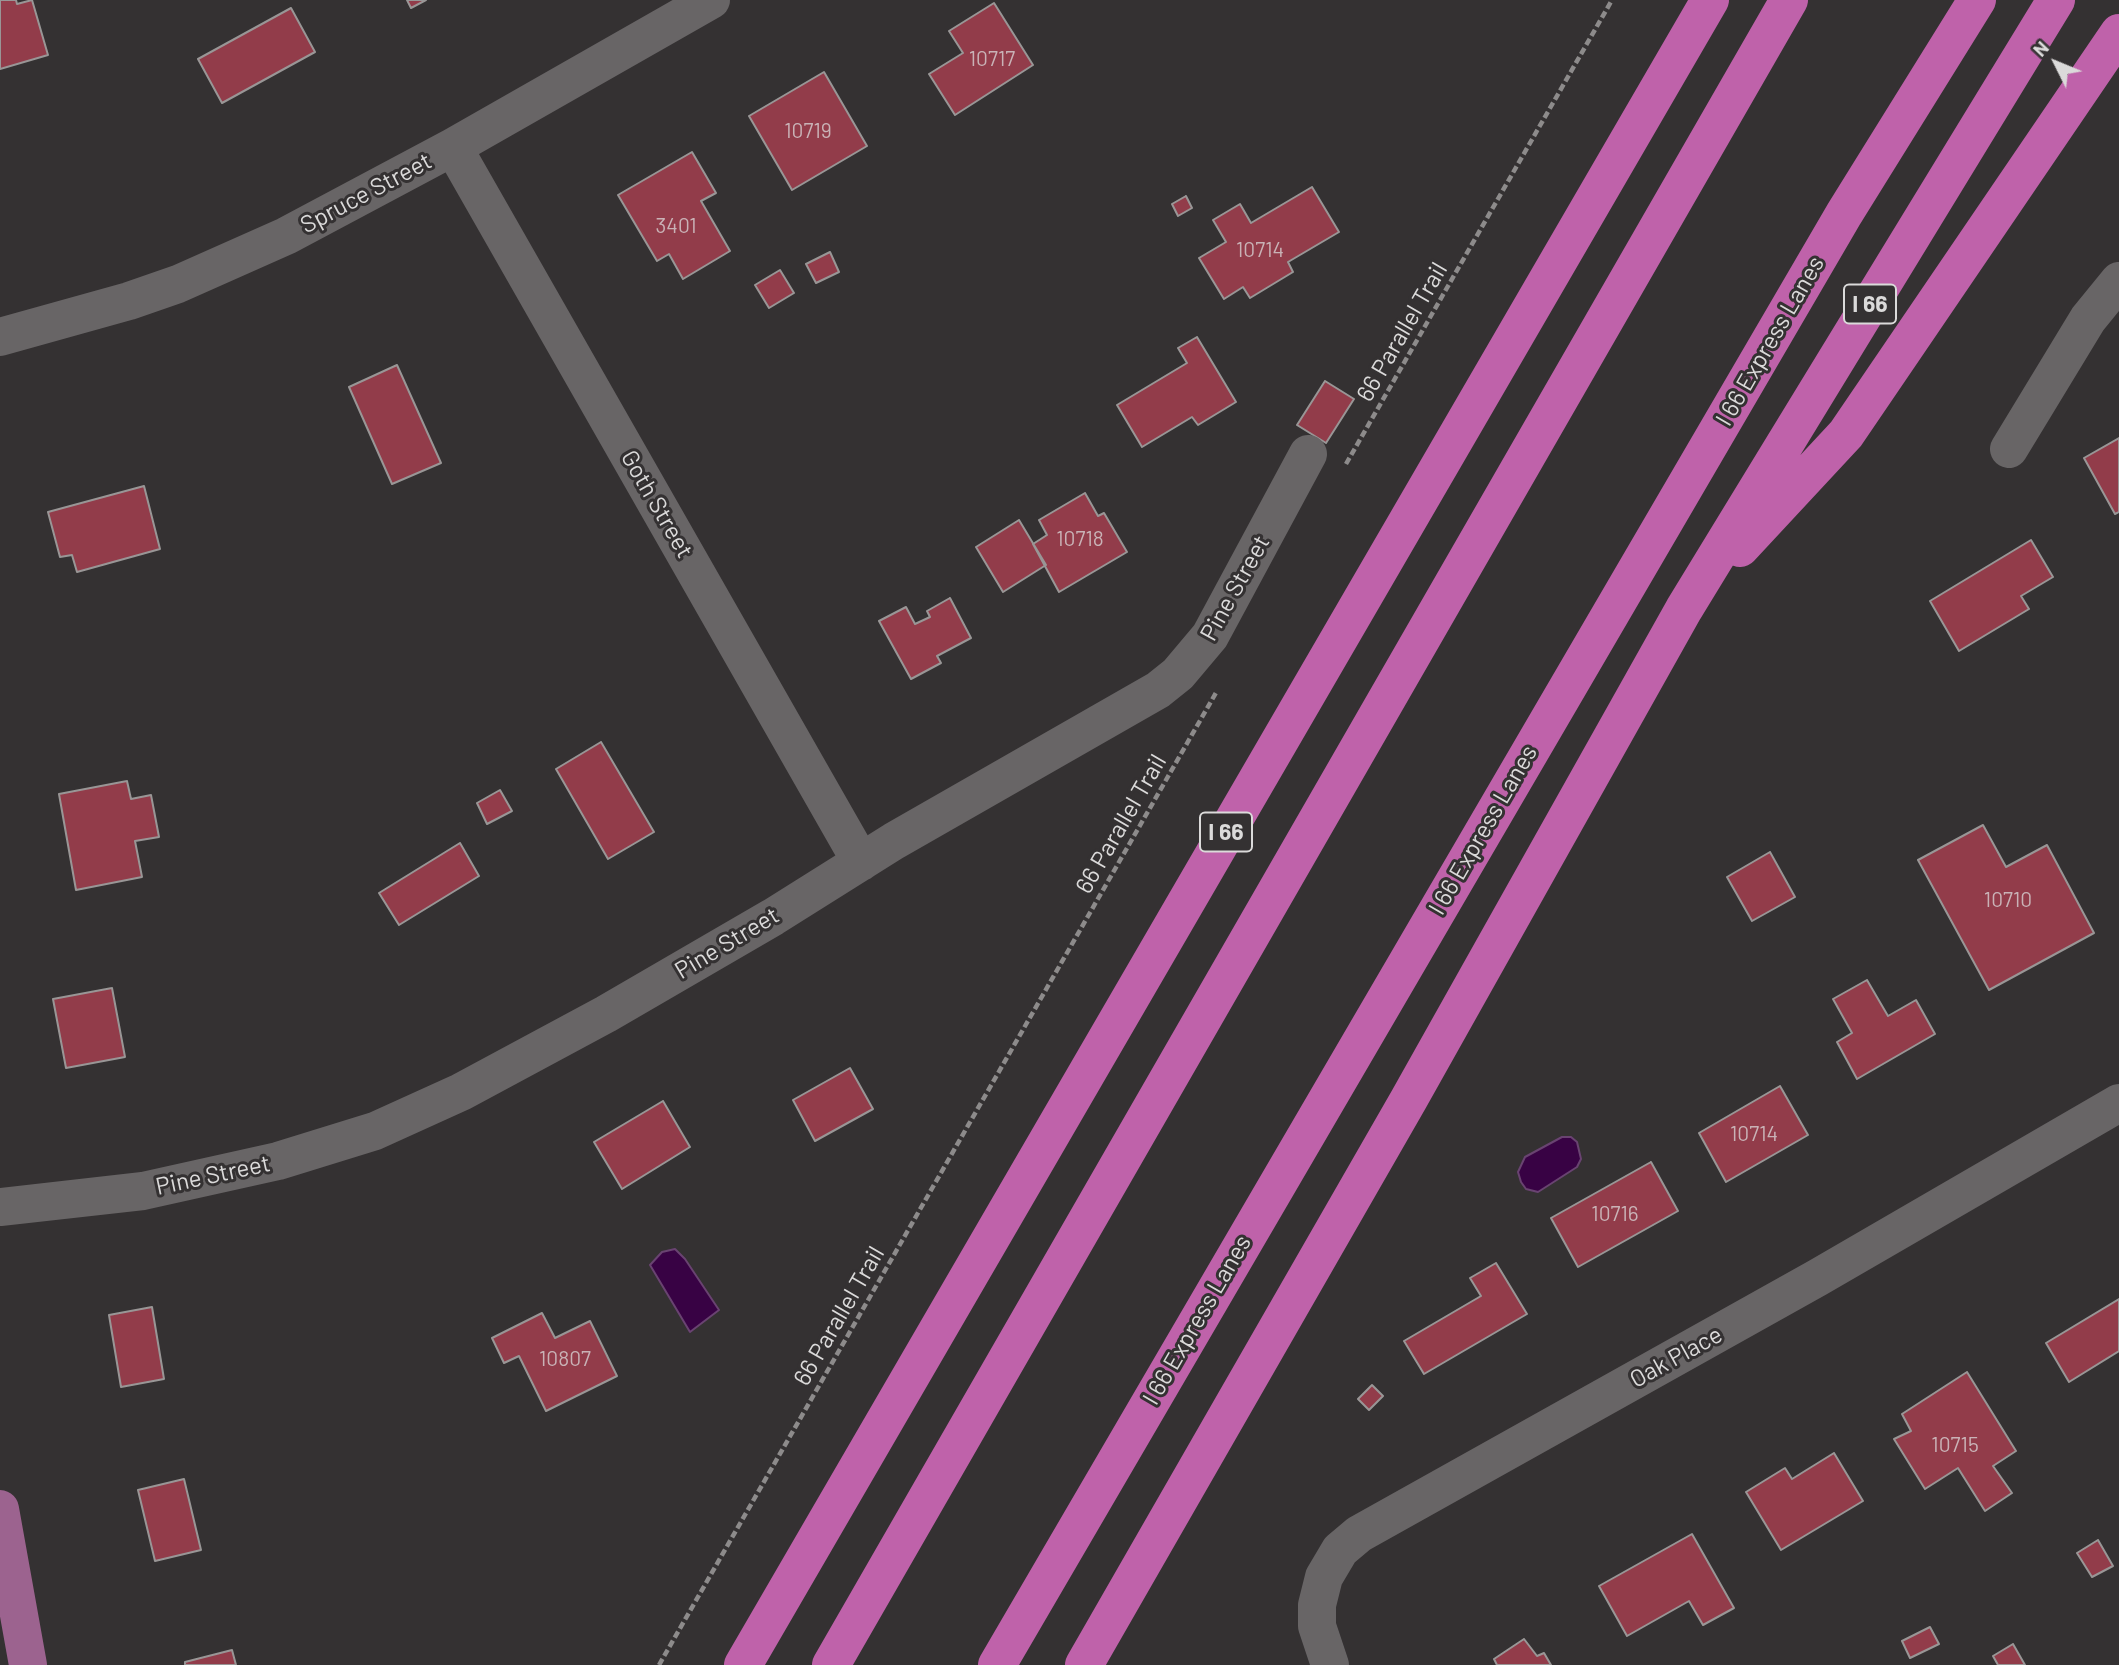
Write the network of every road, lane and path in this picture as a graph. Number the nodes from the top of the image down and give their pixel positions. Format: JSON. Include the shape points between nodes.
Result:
{"nodes":[{"id":1,"x":711,"y":0,"type":"edge"},
{"id":2,"x":1612,"y":0,"type":"edge"},
{"id":3,"x":1710,"y":0,"type":"edge"},
{"id":4,"x":1789,"y":0,"type":"edge"},
{"id":5,"x":1977,"y":0,"type":"edge"},
{"id":6,"x":2056,"y":0,"type":"edge"},
{"id":7,"x":2119,"y":33,"type":"edge"},
{"id":8,"x":453,"y":147,"type":"junction"},
{"id":9,"x":2119,"y":281,"type":"edge"},
{"id":10,"x":0,"y":337,"type":"edge"},
{"id":11,"x":2009,"y":449,"type":"dead end"},
{"id":12,"x":1308,"y":454,"type":"dead end"},
{"id":13,"x":1343,"y":470,"type":"dead end"},
{"id":14,"x":1684,"y":609,"type":"junction"},
{"id":15,"x":1219,"y":688,"type":"dead end"},
{"id":16,"x":861,"y":862,"type":"junction"},
{"id":17,"x":2119,"y":1103,"type":"edge"},
{"id":18,"x":0,"y":1207,"type":"edge"},
{"id":19,"x":0,"y":1508,"type":"edge"},
{"id":20,"x":28,"y":1665,"type":"edge"},
{"id":21,"x":659,"y":1665,"type":"edge"},
{"id":22,"x":743,"y":1665,"type":"edge"},
{"id":23,"x":831,"y":1665,"type":"edge"},
{"id":24,"x":997,"y":1665,"type":"edge"},
{"id":25,"x":1084,"y":1665,"type":"edge"},
{"id":26,"x":1330,"y":1665,"type":"edge"}],
"edges":[{"from":1,"to":8,"type":"street","name":"Spruce Street"},
{"from":2,"to":13,"type":"path","name":"66 Parallel Trail"},
{"from":3,"to":22,"type":"highway","number":"I 66"},
{"from":4,"to":23,"type":"highway"},
{"from":5,"to":24,"type":"highway","name":"I 66 Express Lanes","via":[[1830,238]]},
{"from":6,"to":14,"type":"highway","number":"I 66"},
{"from":7,"to":14,"type":"highway","via":[[1846,434]]},
{"from":8,"to":10,"type":"street","name":"Spruce Street","via":[[286,236],[178,284]]},
{"from":8,"to":16,"type":"street","name":"Goth Street"},
{"from":9,"to":11,"type":"street","via":[[2088,319]]},
{"from":12,"to":16,"type":"street","name":"Pine Street","via":[[1210,636],[1178,674],[1137,704]]},
{"from":14,"to":25,"type":"highway","number":"I 66"},
{"from":15,"to":21,"type":"path","name":"66 Parallel Trail"},
{"from":16,"to":18,"type":"street","name":"Pine Street","via":[[606,1014],[461,1092],[374,1131],[278,1161],[143,1191]]},
{"from":17,"to":26,"type":"street","name":"Oak Place","via":[[1359,1534],[1340,1550],[1324,1577],[1317,1605],[1317,1626]]},
{"from":19,"to":20,"type":"main road"}]}
